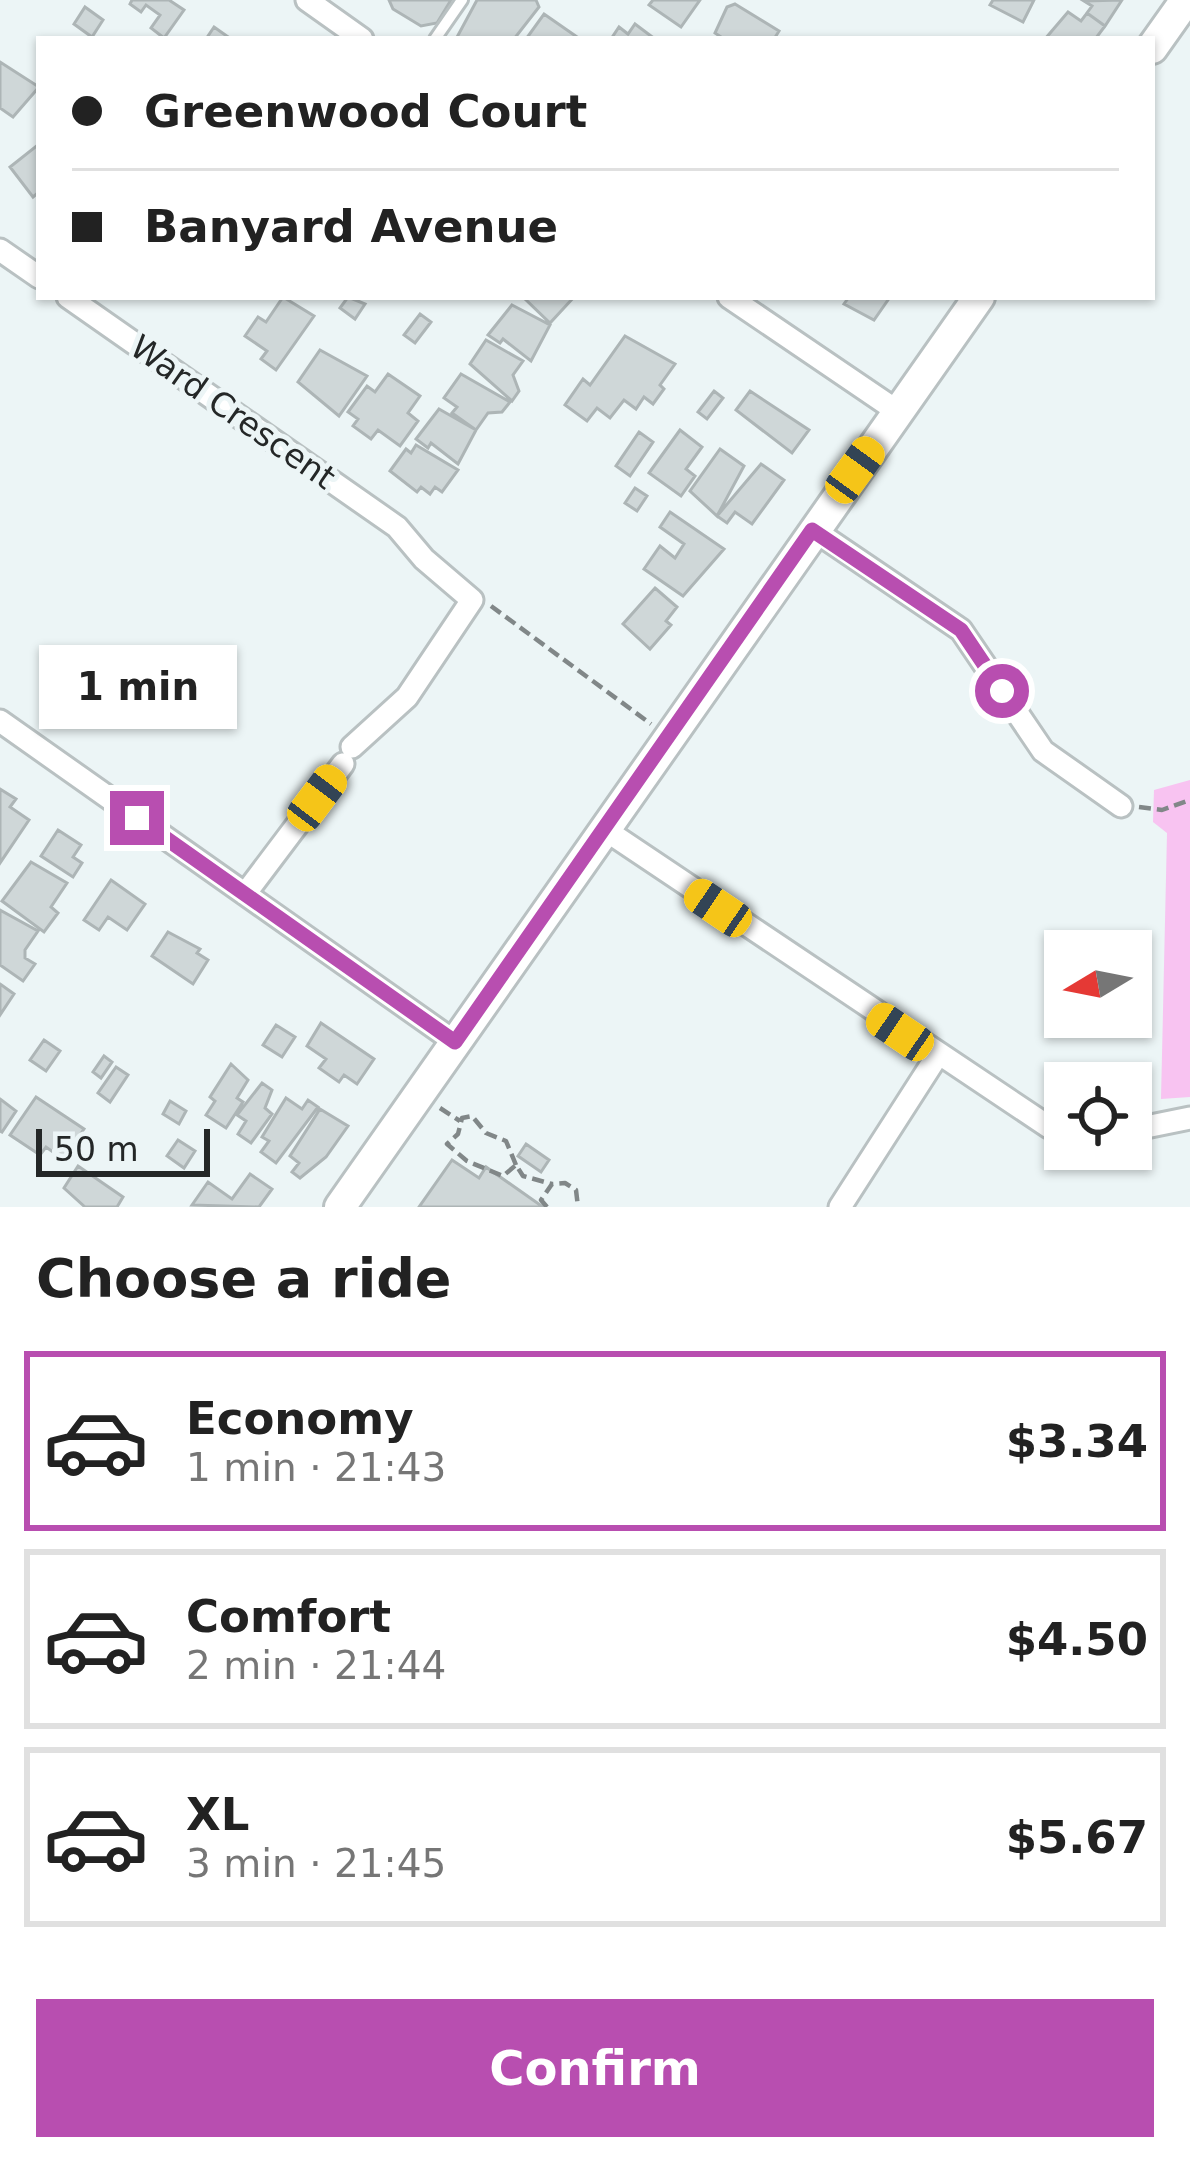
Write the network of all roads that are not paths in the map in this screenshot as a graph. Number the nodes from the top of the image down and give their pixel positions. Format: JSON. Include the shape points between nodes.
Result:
{"nodes":[{"id":1,"x":307,"y":0,"type":"edge"},
{"id":2,"x":462,"y":0,"type":"edge"},
{"id":3,"x":1186,"y":0,"type":"edge"},
{"id":4,"x":358,"y":36,"type":"edge"},
{"id":5,"x":437,"y":36,"type":"edge"},
{"id":6,"x":1155,"y":44,"type":"edge"},
{"id":7,"x":0,"y":250,"type":"edge"},
{"id":8,"x":36,"y":275,"type":"edge"},
{"id":9,"x":72,"y":300,"type":"edge"},
{"id":10,"x":733,"y":300,"type":"edge"},
{"id":11,"x":977,"y":300,"type":"edge"},
{"id":12,"x":897,"y":411,"type":"junction"},
{"id":13,"x":812,"y":530,"type":"junction"},
{"id":14,"x":0,"y":721,"type":"edge"},
{"id":15,"x":1120,"y":806,"type":"road end"},
{"id":16,"x":607,"y":831,"type":"junction"},
{"id":17,"x":245,"y":894,"type":"junction"},
{"id":18,"x":455,"y":1042,"type":"junction"},
{"id":19,"x":937,"y":1056,"type":"junction"},
{"id":20,"x":1190,"y":1118,"type":"edge"},
{"id":21,"x":1044,"y":1124,"type":"edge"},
{"id":22,"x":1152,"y":1126,"type":"edge"},
{"id":23,"x":342,"y":1206,"type":"edge"},
{"id":24,"x":840,"y":1207,"type":"edge"}],
"edges":[{"from":1,"to":4,"type":"street"},
{"from":2,"to":5,"type":"lane"},
{"from":3,"to":6,"type":"main road"},
{"from":7,"to":8,"type":"street"},
{"from":9,"to":17,"type":"street","name":"Ward Crescent","via":[[398,526],[472,600],[406,698],[348,755]]},
{"from":10,"to":12,"type":"street"},
{"from":11,"to":12,"type":"main road"},
{"from":12,"to":13,"type":"main road"},
{"from":13,"to":15,"type":"street","via":[[961,630],[1043,751]]},
{"from":13,"to":16,"type":"main road"},
{"from":14,"to":17,"type":"street"},
{"from":16,"to":18,"type":"main road"},
{"from":16,"to":19,"type":"street"},
{"from":17,"to":18,"type":"street"},
{"from":18,"to":23,"type":"main road"},
{"from":19,"to":21,"type":"street"},
{"from":19,"to":24,"type":"street"},
{"from":20,"to":22,"type":"street"}]}
